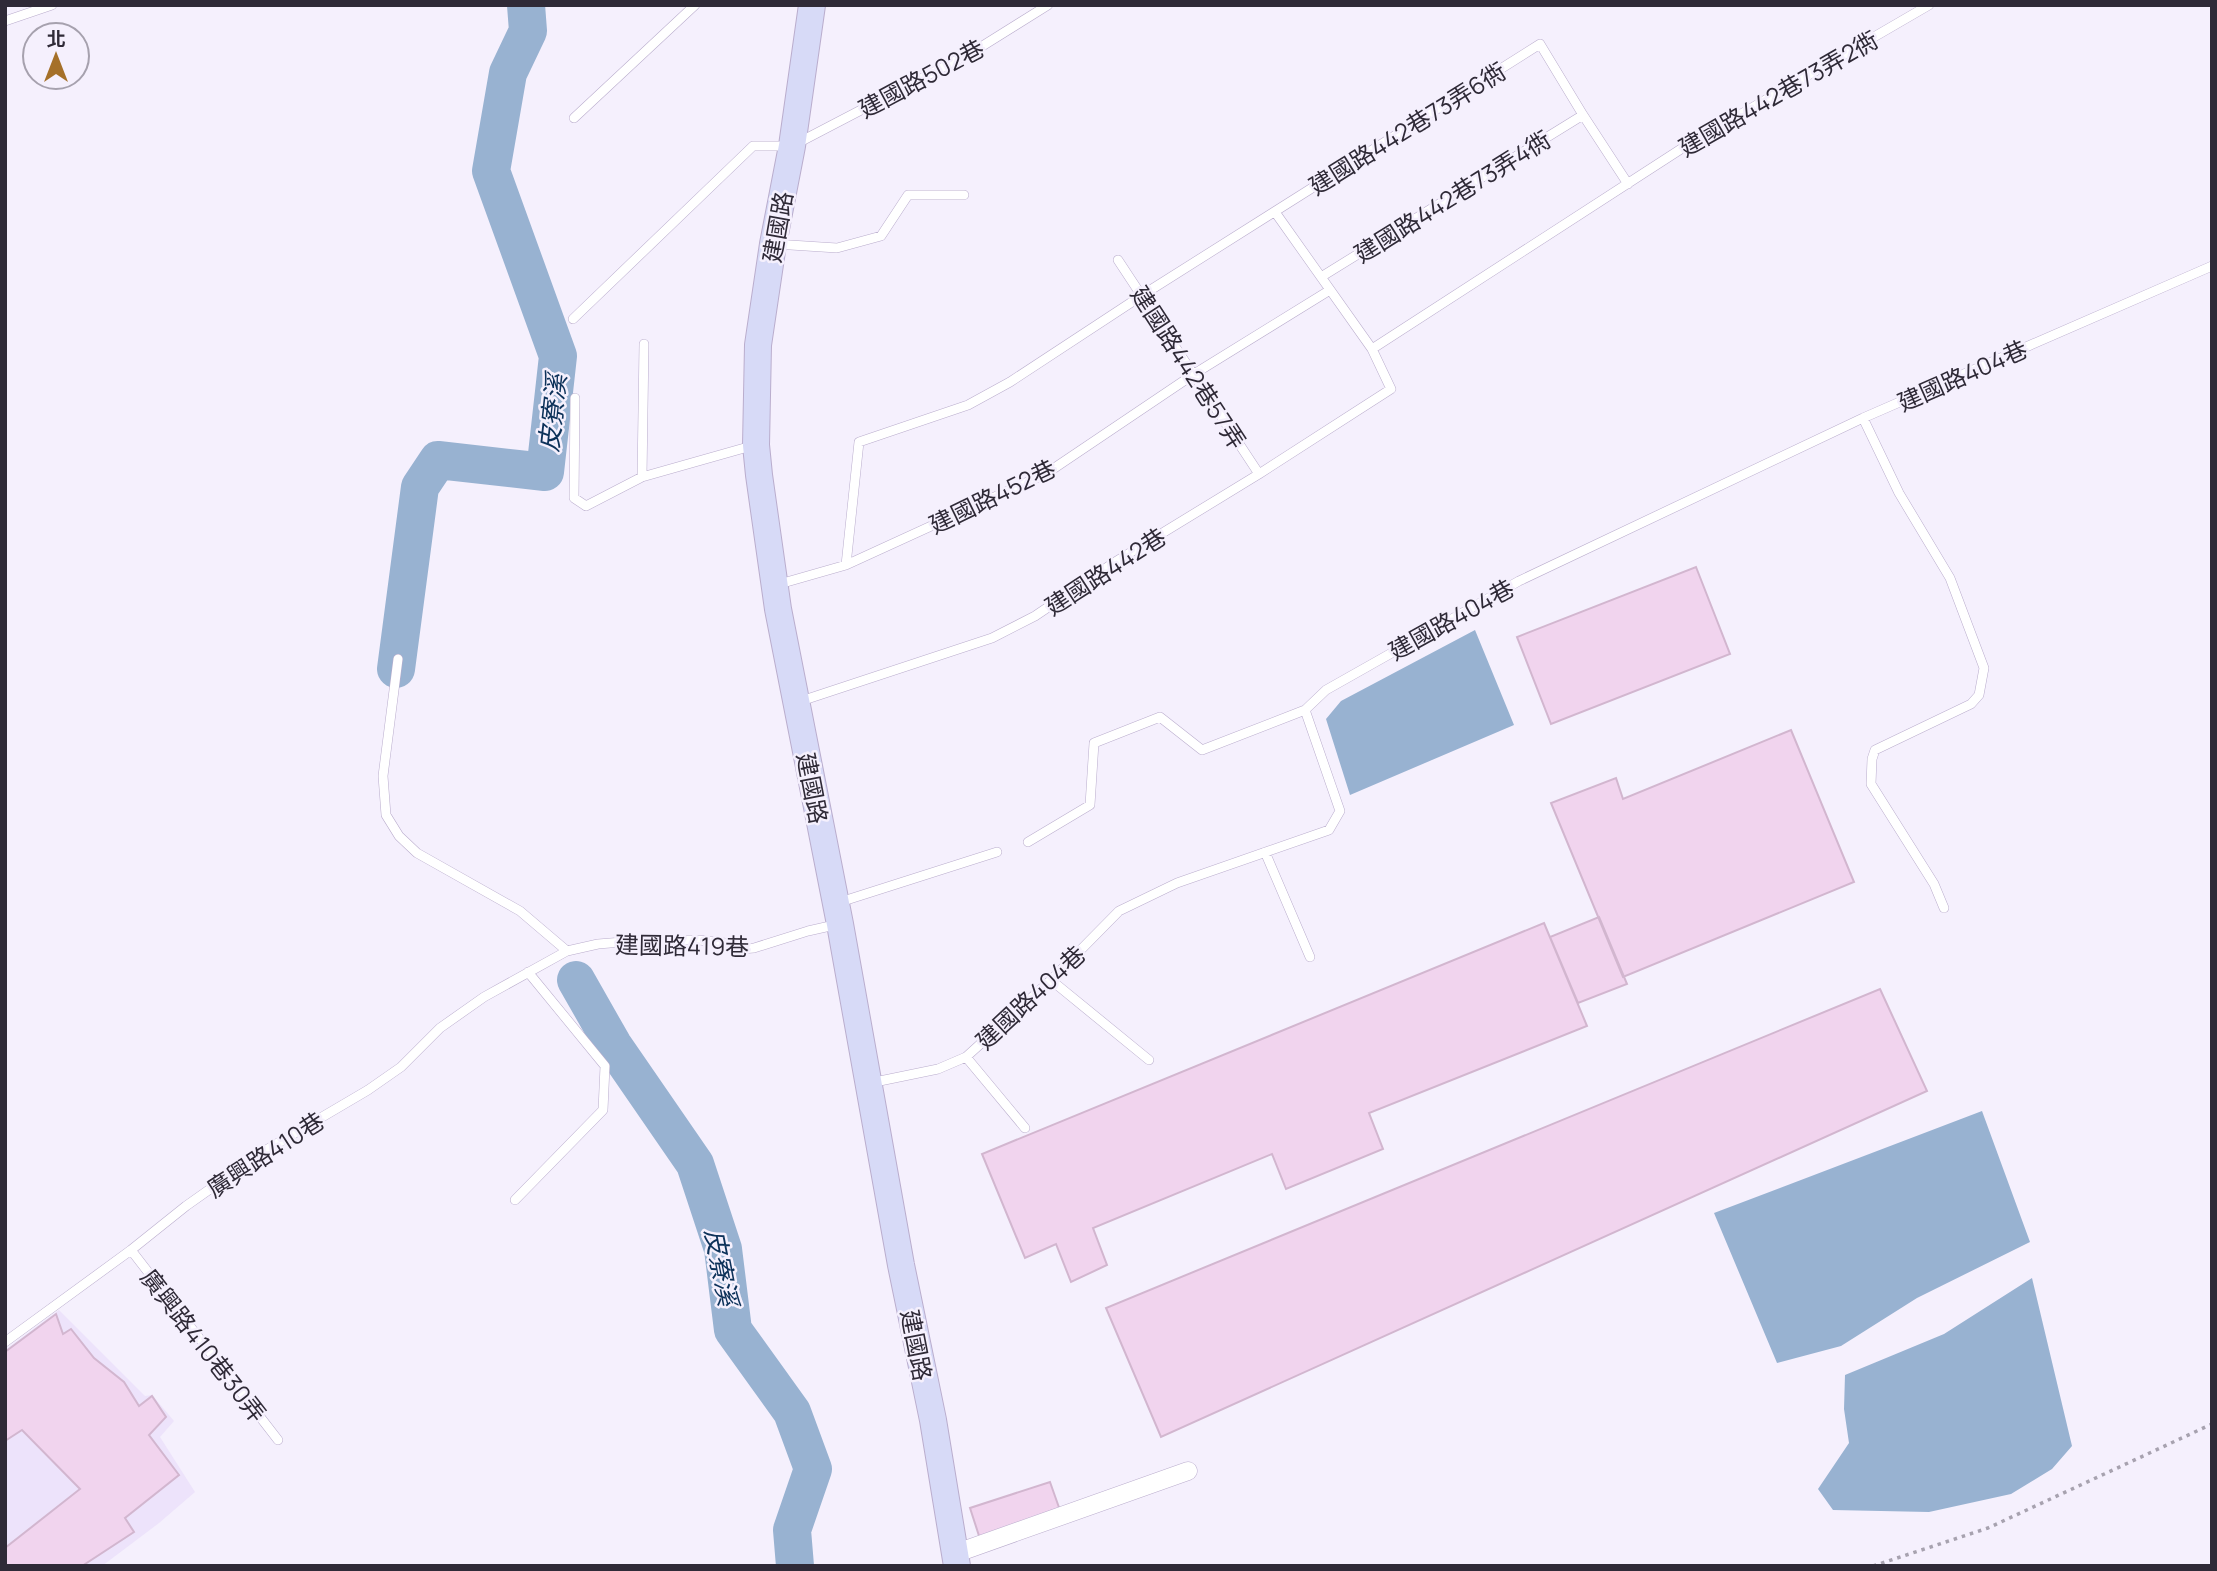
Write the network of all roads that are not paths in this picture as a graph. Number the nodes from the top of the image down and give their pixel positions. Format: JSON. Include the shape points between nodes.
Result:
{"nodes":[{"id":1,"x":52,"y":5,"type":"edge"},
{"id":2,"x":695,"y":5,"type":"edge"},
{"id":3,"x":812,"y":5,"type":"edge"},
{"id":4,"x":1048,"y":5,"type":"edge"},
{"id":5,"x":1929,"y":5,"type":"edge"},
{"id":6,"x":5,"y":21,"type":"edge"},
{"id":7,"x":1583,"y":115,"type":"junction"},
{"id":8,"x":574,"y":118,"type":"dead end"},
{"id":9,"x":792,"y":146,"type":"junction"},
{"id":10,"x":1628,"y":184,"type":"junction"},
{"id":11,"x":964,"y":195,"type":"dead end"},
{"id":12,"x":1275,"y":212,"type":"junction"},
{"id":13,"x":773,"y":244,"type":"junction"},
{"id":14,"x":1118,"y":260,"type":"dead end"},
{"id":15,"x":2212,"y":266,"type":"edge"},
{"id":16,"x":1321,"y":277,"type":"junction"},
{"id":17,"x":1330,"y":290,"type":"junction"},
{"id":18,"x":1142,"y":296,"type":"junction"},
{"id":19,"x":573,"y":319,"type":"dead end"},
{"id":20,"x":644,"y":344,"type":"dead end"},
{"id":21,"x":1372,"y":349,"type":"junction"},
{"id":22,"x":1194,"y":374,"type":"junction"},
{"id":23,"x":575,"y":398,"type":"dead end"},
{"id":24,"x":1863,"y":418,"type":"junction"},
{"id":25,"x":756,"y":445,"type":"junction"},
{"id":26,"x":1259,"y":474,"type":"junction"},
{"id":27,"x":642,"y":477,"type":"junction"},
{"id":28,"x":846,"y":565,"type":"junction"},
{"id":29,"x":774,"y":586,"type":"junction"},
{"id":30,"x":398,"y":659,"type":"dead end"},
{"id":31,"x":796,"y":703,"type":"junction"},
{"id":32,"x":1305,"y":710,"type":"junction"},
{"id":33,"x":1028,"y":842,"type":"dead end"},
{"id":34,"x":997,"y":852,"type":"dead end"},
{"id":35,"x":1265,"y":852,"type":"junction"},
{"id":36,"x":1944,"y":908,"type":"dead end"},
{"id":37,"x":838,"y":913,"type":"junction"},
{"id":38,"x":567,"y":951,"type":"junction"},
{"id":39,"x":1310,"y":957,"type":"dead end"},
{"id":40,"x":528,"y":972,"type":"junction"},
{"id":41,"x":1051,"y":980,"type":"junction"},
{"id":42,"x":966,"y":1057,"type":"junction"},
{"id":43,"x":1149,"y":1059,"type":"dead end"},
{"id":44,"x":869,"y":1083,"type":"junction"},
{"id":45,"x":1025,"y":1128,"type":"dead end"},
{"id":46,"x":515,"y":1200,"type":"dead end"},
{"id":47,"x":131,"y":1250,"type":"junction"},
{"id":48,"x":5,"y":1342,"type":"edge"},
{"id":49,"x":278,"y":1440,"type":"dead end"},
{"id":50,"x":1188,"y":1471,"type":"dead end"},
{"id":51,"x":956,"y":1560,"type":"edge"}],
"edges":[{"from":1,"to":6,"type":"lane"},
{"from":2,"to":8,"type":"lane"},
{"from":3,"to":9,"type":"street","name":"建國路"},
{"from":4,"to":9,"type":"lane","name":"建國路502巷","via":[[976,50]]},
{"from":5,"to":10,"type":"lane","name":"建國路442巷73弄2衖"},
{"from":7,"to":10,"type":"lane"},
{"from":7,"to":12,"type":"lane","name":"建國路442巷73弄6衖","via":[[1539,44]]},
{"from":7,"to":16,"type":"lane","name":"建國路442巷73弄4衖"},
{"from":9,"to":13,"type":"street","name":"建國路"},
{"from":9,"to":19,"type":"lane","via":[[753,146]]},
{"from":10,"to":21,"type":"lane","name":"建國路442巷73弄2衖"},
{"from":11,"to":13,"type":"lane","via":[[908,195],[881,236],[837,248]]},
{"from":12,"to":16,"type":"lane"},
{"from":12,"to":18,"type":"lane","name":"建國路442巷73弄6衖"},
{"from":13,"to":25,"type":"street","name":"建國路","via":[[758,345]]},
{"from":14,"to":18,"type":"lane","name":"建國路442巷57弄"},
{"from":15,"to":24,"type":"lane","name":"建國路404巷"},
{"from":16,"to":17,"type":"lane"},
{"from":17,"to":21,"type":"lane"},
{"from":17,"to":22,"type":"lane","name":"建國路452巷"},
{"from":18,"to":22,"type":"lane","name":"建國路442巷57弄"},
{"from":18,"to":28,"type":"lane","name":"建國路442巷73弄6衖","via":[[968,405],[859,442]]},
{"from":20,"to":27,"type":"lane"},
{"from":21,"to":26,"type":"lane","name":"建國路442巷","via":[[1391,389]]},
{"from":22,"to":26,"type":"lane","name":"建國路442巷57弄"},
{"from":22,"to":28,"type":"lane","name":"建國路452巷","via":[[1047,473]]},
{"from":23,"to":27,"type":"lane","via":[[574,498],[586,506]]},
{"from":24,"to":32,"type":"lane","name":"建國路404巷","via":[[1519,580],[1326,690]]},
{"from":24,"to":36,"type":"lane","via":[[1899,493],[1950,578],[1984,668],[1979,695],[1971,704],[1875,750],[1872,759],[1871,784],[1934,884]]},
{"from":25,"to":27,"type":"lane"},
{"from":25,"to":29,"type":"street","name":"建國路"},
{"from":26,"to":31,"type":"lane","name":"建國路442巷","via":[[1035,617]]},
{"from":28,"to":29,"type":"lane","name":"建國路452巷"},
{"from":29,"to":31,"type":"street","name":"建國路"},
{"from":30,"to":38,"type":"lane","via":[[383,776],[386,815],[398,836],[416,853],[520,911]]},
{"from":31,"to":37,"type":"street","name":"建國路"},
{"from":32,"to":33,"type":"lane","via":[[1202,750],[1160,717],[1094,743],[1090,804]]},
{"from":32,"to":35,"type":"lane","name":"建國路404巷","via":[[1340,811],[1329,830]]},
{"from":34,"to":37,"type":"lane","name":"建國路419巷"},
{"from":35,"to":39,"type":"lane"},
{"from":35,"to":41,"type":"lane","name":"建國路404巷","via":[[1177,883],[1119,911]]},
{"from":37,"to":38,"type":"lane","name":"建國路419巷","via":[[808,931],[741,950],[721,942],[647,940]]},
{"from":37,"to":44,"type":"street","name":"建國路"},
{"from":38,"to":40,"type":"lane","name":"建國路419巷"},
{"from":40,"to":46,"type":"lane","via":[[605,1066],[603,1110]]},
{"from":40,"to":47,"type":"lane","name":"廣興路410巷","via":[[440,1028],[401,1068],[261,1153]]},
{"from":41,"to":42,"type":"lane","name":"建國路404巷"},
{"from":41,"to":43,"type":"lane"},
{"from":42,"to":44,"type":"lane","name":"建國路404巷","via":[[937,1069]]},
{"from":42,"to":45,"type":"lane"},
{"from":44,"to":51,"type":"street","name":"建國路"},
{"from":47,"to":48,"type":"lane","name":"廣興路410巷"},
{"from":47,"to":49,"type":"lane","name":"廣興路410巷30弄"},
{"from":50,"to":51,"type":"street"}]}
